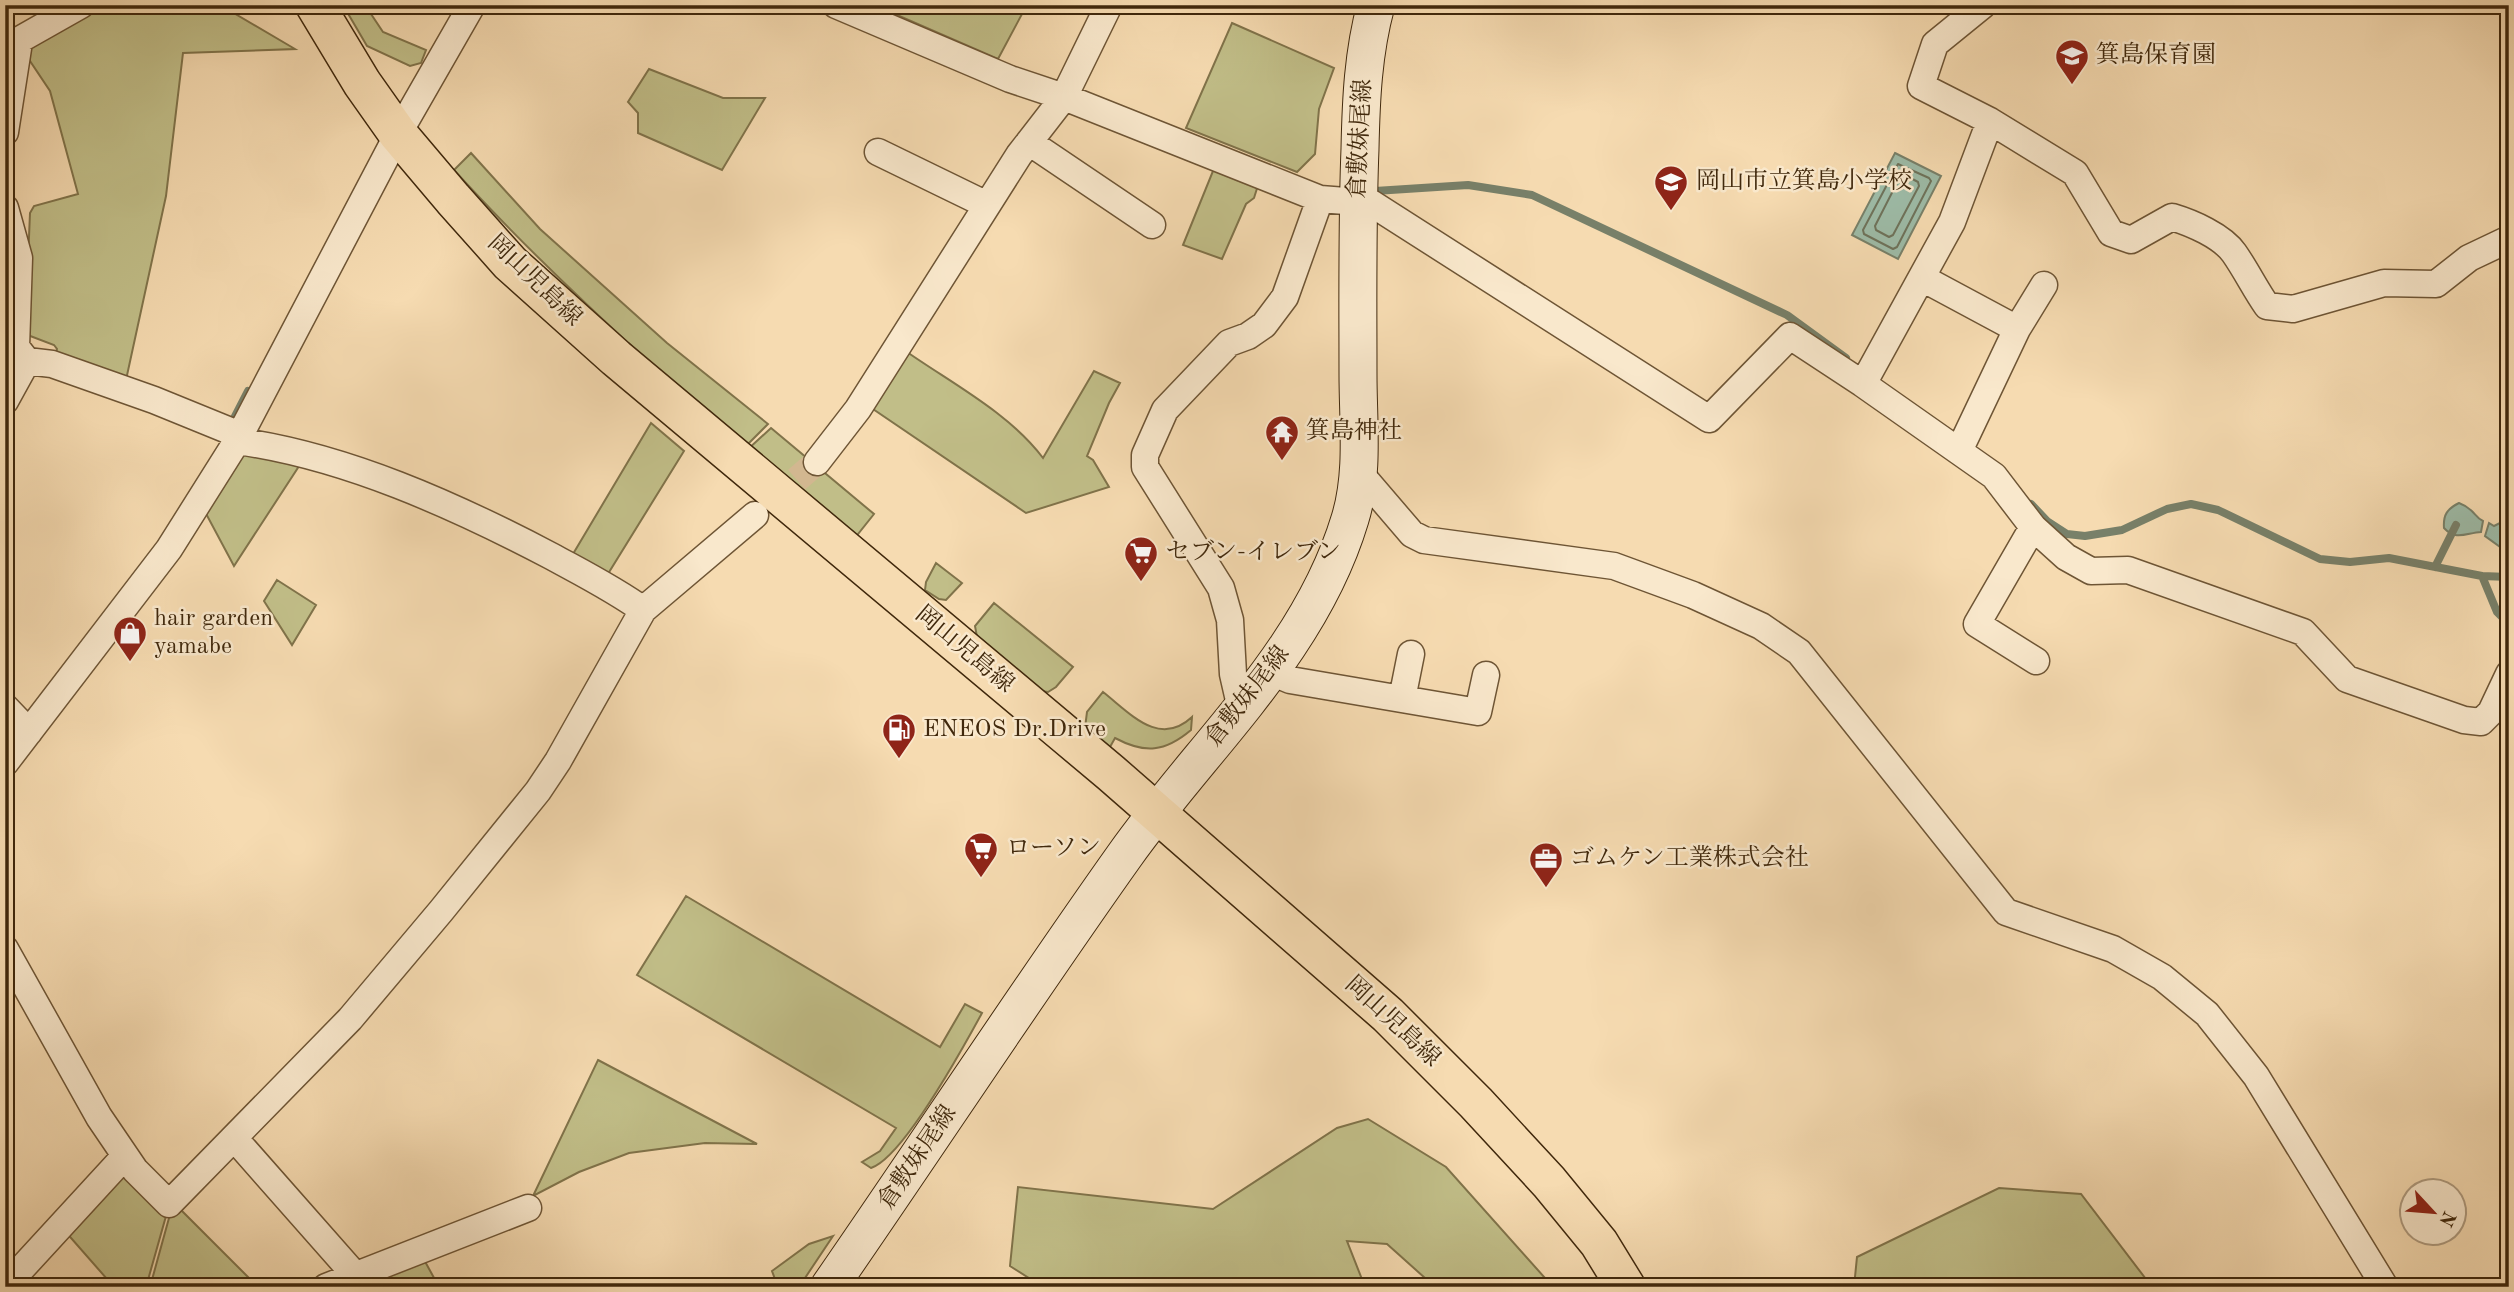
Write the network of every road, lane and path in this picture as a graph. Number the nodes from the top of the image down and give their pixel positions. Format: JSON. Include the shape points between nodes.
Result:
{"nodes":[{"id":1,"x":81,"y":5,"type":"edge"},
{"id":2,"x":315,"y":5,"type":"edge"},
{"id":3,"x":472,"y":5,"type":"edge"},
{"id":4,"x":836,"y":5,"type":"edge"},
{"id":5,"x":1109,"y":5,"type":"edge"},
{"id":6,"x":1376,"y":5,"type":"edge"},
{"id":7,"x":1983,"y":5,"type":"edge"},
{"id":8,"x":12,"y":45,"type":"edge"},
{"id":9,"x":1067,"y":91,"type":"junction"},
{"id":10,"x":1990,"y":121,"type":"junction"},
{"id":11,"x":5,"y":132,"type":"edge"},
{"id":12,"x":398,"y":134,"type":"junction"},
{"id":13,"x":1029,"y":142,"type":"junction"},
{"id":14,"x":878,"y":152,"type":"dead end"},
{"id":15,"x":1320,"y":199,"type":"junction"},
{"id":16,"x":1357,"y":202,"type":"junction"},
{"id":17,"x":987,"y":205,"type":"junction"},
{"id":18,"x":5,"y":208,"type":"edge"},
{"id":19,"x":1152,"y":225,"type":"dead end"},
{"id":20,"x":2509,"y":239,"type":"edge"},
{"id":21,"x":1922,"y":278,"type":"junction"},
{"id":22,"x":2044,"y":285,"type":"dead end"},
{"id":23,"x":2017,"y":329,"type":"junction"},
{"id":24,"x":26,"y":361,"type":"junction"},
{"id":25,"x":1867,"y":376,"type":"junction"},
{"id":26,"x":5,"y":401,"type":"edge"},
{"id":27,"x":233,"y":434,"type":"junction"},
{"id":28,"x":1962,"y":445,"type":"junction"},
{"id":29,"x":817,"y":462,"type":"tunnel mouth"},
{"id":30,"x":1358,"y":471,"type":"junction"},
{"id":31,"x":755,"y":515,"type":"tunnel mouth"},
{"id":32,"x":2033,"y":527,"type":"junction"},
{"id":33,"x":643,"y":610,"type":"junction"},
{"id":34,"x":1410,"y":654,"type":"dead end"},
{"id":35,"x":2036,"y":662,"type":"dead end"},
{"id":36,"x":1271,"y":672,"type":"junction"},
{"id":37,"x":2509,"y":674,"type":"edge"},
{"id":38,"x":1486,"y":675,"type":"dead end"},
{"id":39,"x":1402,"y":699,"type":"junction"},
{"id":40,"x":1241,"y":709,"type":"junction"},
{"id":41,"x":18,"y":721,"type":"edge"},
{"id":42,"x":5,"y":763,"type":"edge"},
{"id":43,"x":1156,"y":814,"type":"junction"},
{"id":44,"x":5,"y":949,"type":"edge"},
{"id":45,"x":235,"y":1139,"type":"junction"},
{"id":46,"x":125,"y":1156,"type":"junction"},
{"id":47,"x":528,"y":1208,"type":"dead end"},
{"id":48,"x":355,"y":1275,"type":"junction"},
{"id":49,"x":18,"y":1287,"type":"edge"},
{"id":50,"x":326,"y":1287,"type":"edge"},
{"id":51,"x":829,"y":1287,"type":"edge"},
{"id":52,"x":1626,"y":1287,"type":"edge"},
{"id":53,"x":2385,"y":1287,"type":"edge"}],
"edges":[{"from":1,"to":8,"type":"street"},
{"from":2,"to":12,"type":"main road","name":"岡山児島線"},
{"from":3,"to":12,"type":"street"},
{"from":4,"to":9,"type":"street","via":[[1010,79]]},
{"from":5,"to":9,"type":"street"},
{"from":6,"to":16,"type":"main road","name":"倉敷妹尾線","via":[[1362,82]]},
{"from":7,"to":10,"type":"street","via":[[1935,44],[1921,86]]},
{"from":8,"to":11,"type":"street"},
{"from":9,"to":13,"type":"street"},
{"from":9,"to":15,"type":"street"},
{"from":10,"to":20,"type":"street","via":[[2076,173],[2112,233],[2131,240],[2172,217],[2194,223],[2233,251],[2267,306],[2293,309],[2384,283],[2436,284],[2469,258]]},
{"from":10,"to":21,"type":"street","via":[[1952,222]]},
{"from":12,"to":27,"type":"street"},
{"from":12,"to":43,"type":"main road","name":"岡山児島線","via":[[510,262],[606,349]]},
{"from":13,"to":17,"type":"street"},
{"from":13,"to":19,"type":"street"},
{"from":14,"to":17,"type":"street"},
{"from":15,"to":16,"type":"street"},
{"from":15,"to":40,"type":"street","via":[[1285,297],[1264,325],[1229,342],[1164,410],[1145,455],[1145,467],[1221,588],[1230,620],[1233,674]]},
{"from":16,"to":25,"type":"street","via":[[1371,203],[1709,419],[1790,336]]},
{"from":16,"to":30,"type":"main road","name":"倉敷妹尾線"},
{"from":17,"to":29,"type":"street","via":[[858,409]]},
{"from":18,"to":24,"type":"street","via":[[19,258],[16,346]]},
{"from":21,"to":23,"type":"street"},
{"from":21,"to":25,"type":"street"},
{"from":22,"to":23,"type":"street"},
{"from":23,"to":28,"type":"street"},
{"from":24,"to":26,"type":"street"},
{"from":24,"to":27,"type":"street","via":[[52,363]]},
{"from":25,"to":28,"type":"street"},
{"from":27,"to":33,"type":"street","via":[[326,460],[461,513],[609,587]]},
{"from":27,"to":41,"type":"street","via":[[169,550]]},
{"from":28,"to":32,"type":"street","via":[[1994,476]]},
{"from":30,"to":36,"type":"main road","name":"倉敷妹尾線","via":[[1351,516],[1335,563],[1316,603]]},
{"from":30,"to":53,"type":"street","via":[[1412,534],[1424,540],[1614,566],[1727,610],[1799,652],[2006,912],[2113,949],[2162,977],[2207,1014],[2256,1076]]},
{"from":31,"to":33,"type":"street"},
{"from":32,"to":35,"type":"street","via":[[1977,624]]},
{"from":32,"to":37,"type":"street","via":[[2066,557],[2091,571],[2128,570],[2303,632],[2347,679],[2463,720],[2481,722],[2491,712]]},
{"from":33,"to":45,"type":"street","via":[[538,791],[350,1019]]},
{"from":34,"to":39,"type":"street"},
{"from":36,"to":39,"type":"street","via":[[1290,680]]},
{"from":36,"to":40,"type":"main road","name":"倉敷妹尾線"},
{"from":38,"to":39,"type":"street","via":[[1478,712]]},
{"from":40,"to":43,"type":"main road","name":"倉敷妹尾線"},
{"from":41,"to":42,"type":"street"},
{"from":43,"to":51,"type":"main road","name":"倉敷妹尾線"},
{"from":43,"to":52,"type":"main road","name":"岡山児島線","via":[[1388,1015],[1476,1102],[1599,1243]]},
{"from":44,"to":46,"type":"street"},
{"from":45,"to":46,"type":"street","via":[[169,1205]]},
{"from":45,"to":48,"type":"street"},
{"from":46,"to":49,"type":"street","via":[[11,1280]]},
{"from":47,"to":48,"type":"street"},
{"from":48,"to":50,"type":"street"}]}
